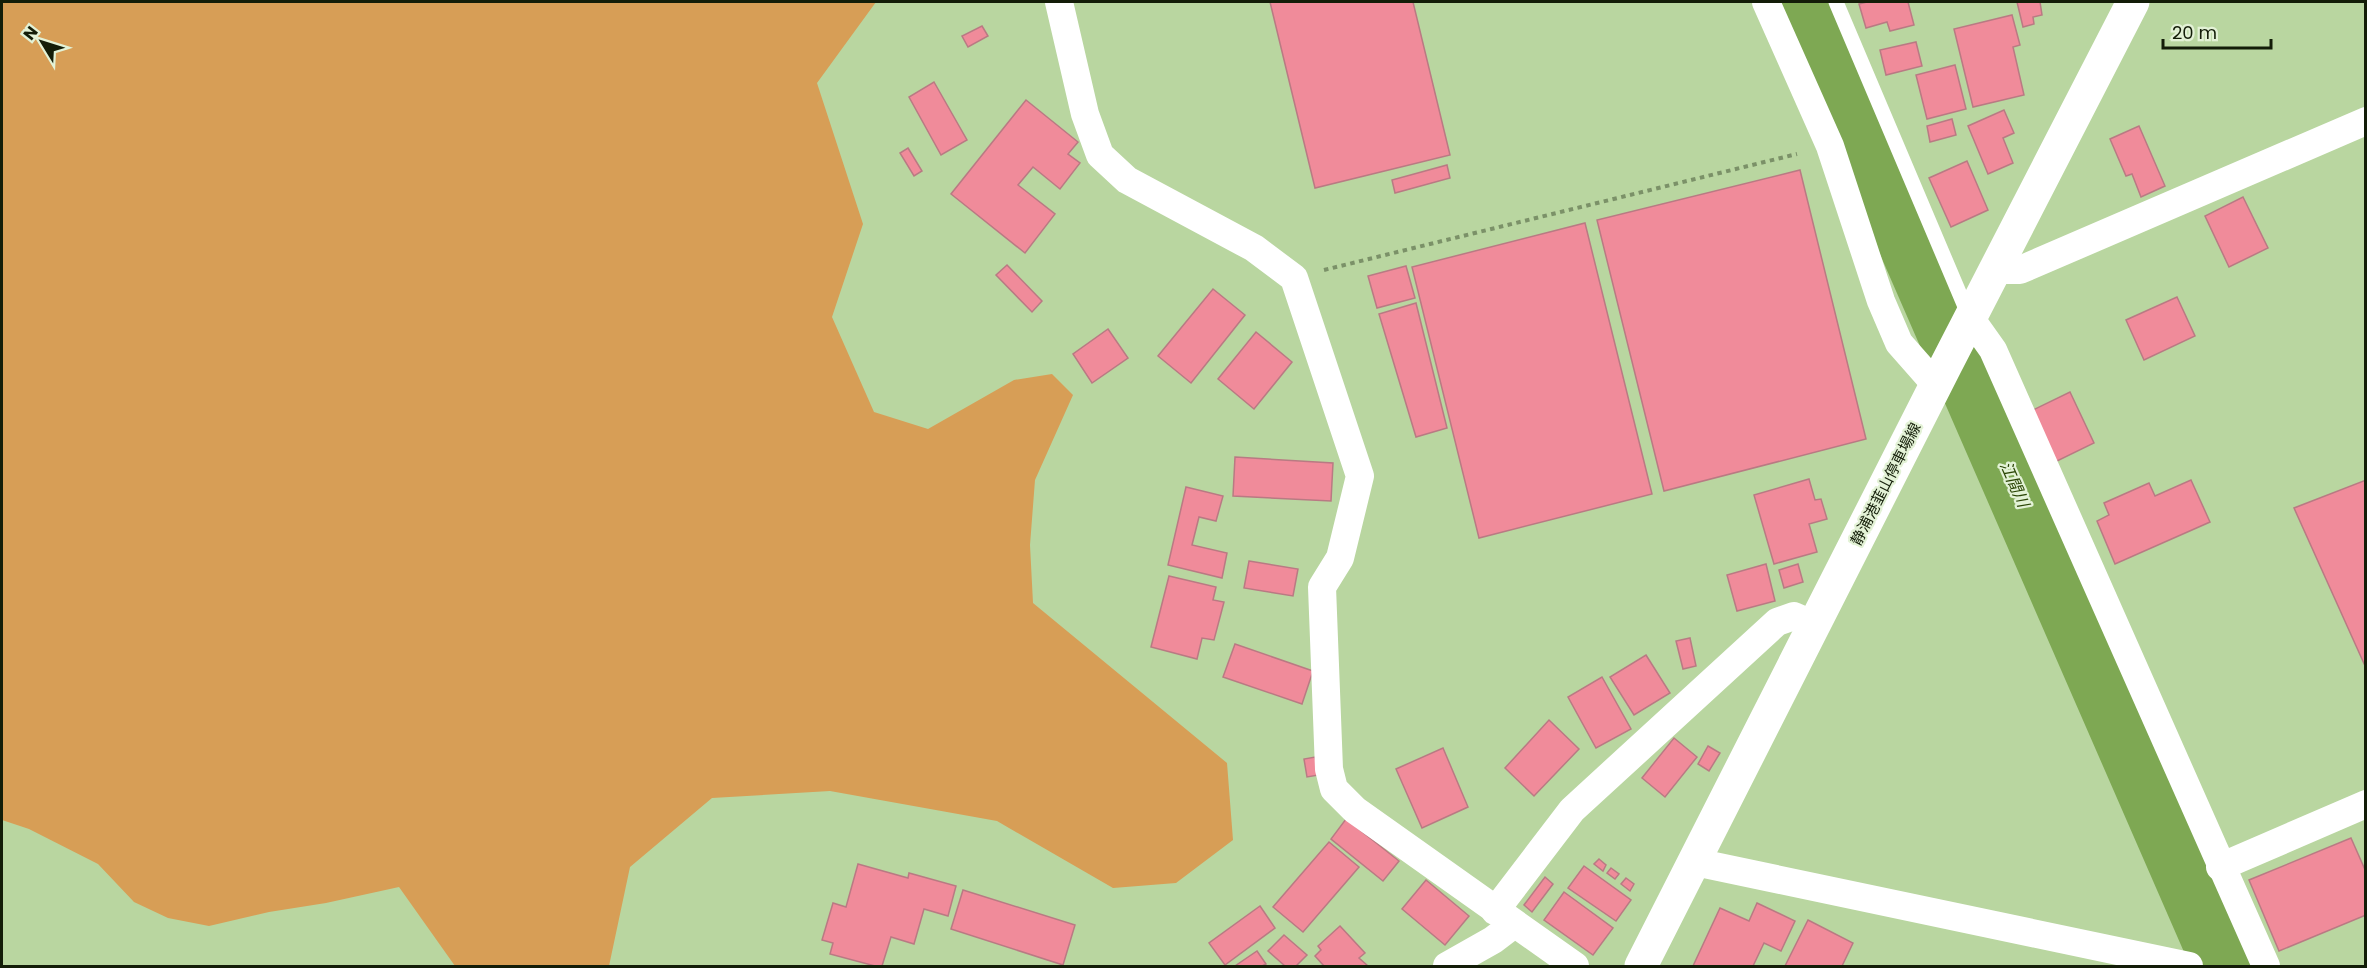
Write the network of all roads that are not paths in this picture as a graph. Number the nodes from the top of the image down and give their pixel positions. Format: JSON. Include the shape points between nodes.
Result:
{"nodes":[{"id":1,"x":1059,"y":2,"type":"edge"},
{"id":2,"x":1766,"y":2,"type":"edge"},
{"id":3,"x":1836,"y":2,"type":"edge"},
{"id":4,"x":2133,"y":2,"type":"edge"},
{"id":5,"x":2366,"y":121,"type":"edge"},
{"id":6,"x":1995,"y":270,"type":"junction"},
{"id":7,"x":1971,"y":319,"type":"junction"},
{"id":8,"x":1941,"y":375,"type":"junction"},
{"id":9,"x":1815,"y":625,"type":"junction"},
{"id":10,"x":2366,"y":804,"type":"edge"},
{"id":11,"x":1695,"y":862,"type":"junction"},
{"id":12,"x":2220,"y":867,"type":"junction"},
{"id":13,"x":1505,"y":917,"type":"junction"},
{"id":14,"x":1447,"y":966,"type":"edge"},
{"id":15,"x":1575,"y":966,"type":"edge"},
{"id":16,"x":1641,"y":966,"type":"edge"},
{"id":17,"x":2189,"y":966,"type":"edge"},
{"id":18,"x":2266,"y":966,"type":"edge"}],
"edges":[{"from":1,"to":13,"type":"street","via":[[1084,114],[1100,155],[1127,180],[1254,248],[1294,278],[1360,476],[1340,558],[1322,586],[1329,769],[1334,789],[1354,810]]},
{"from":2,"to":8,"type":"street","via":[[1830,146],[1881,301],[1899,343]]},
{"from":3,"to":7,"type":"lane"},
{"from":4,"to":6,"type":"main road","name":"静浦港韮山停車場線"},
{"from":5,"to":6,"type":"street","via":[[2020,270]]},
{"from":6,"to":7,"type":"main road","name":"静浦港韮山停車場線"},
{"from":7,"to":8,"type":"main road","name":"静浦港韮山停車場線"},
{"from":7,"to":12,"type":"street","via":[[1994,350]]},
{"from":8,"to":9,"type":"main road","name":"静浦港韮山停車場線"},
{"from":9,"to":11,"type":"main road","name":"静浦港韮山停車場線"},
{"from":9,"to":13,"type":"street","via":[[1794,616],[1777,622],[1572,810]]},
{"from":10,"to":12,"type":"street"},
{"from":11,"to":16,"type":"main road","name":"静浦港韮山停車場線"},
{"from":11,"to":17,"type":"street"},
{"from":12,"to":18,"type":"street"},
{"from":13,"to":14,"type":"street","via":[[1493,940]]},
{"from":13,"to":15,"type":"street"}]}
